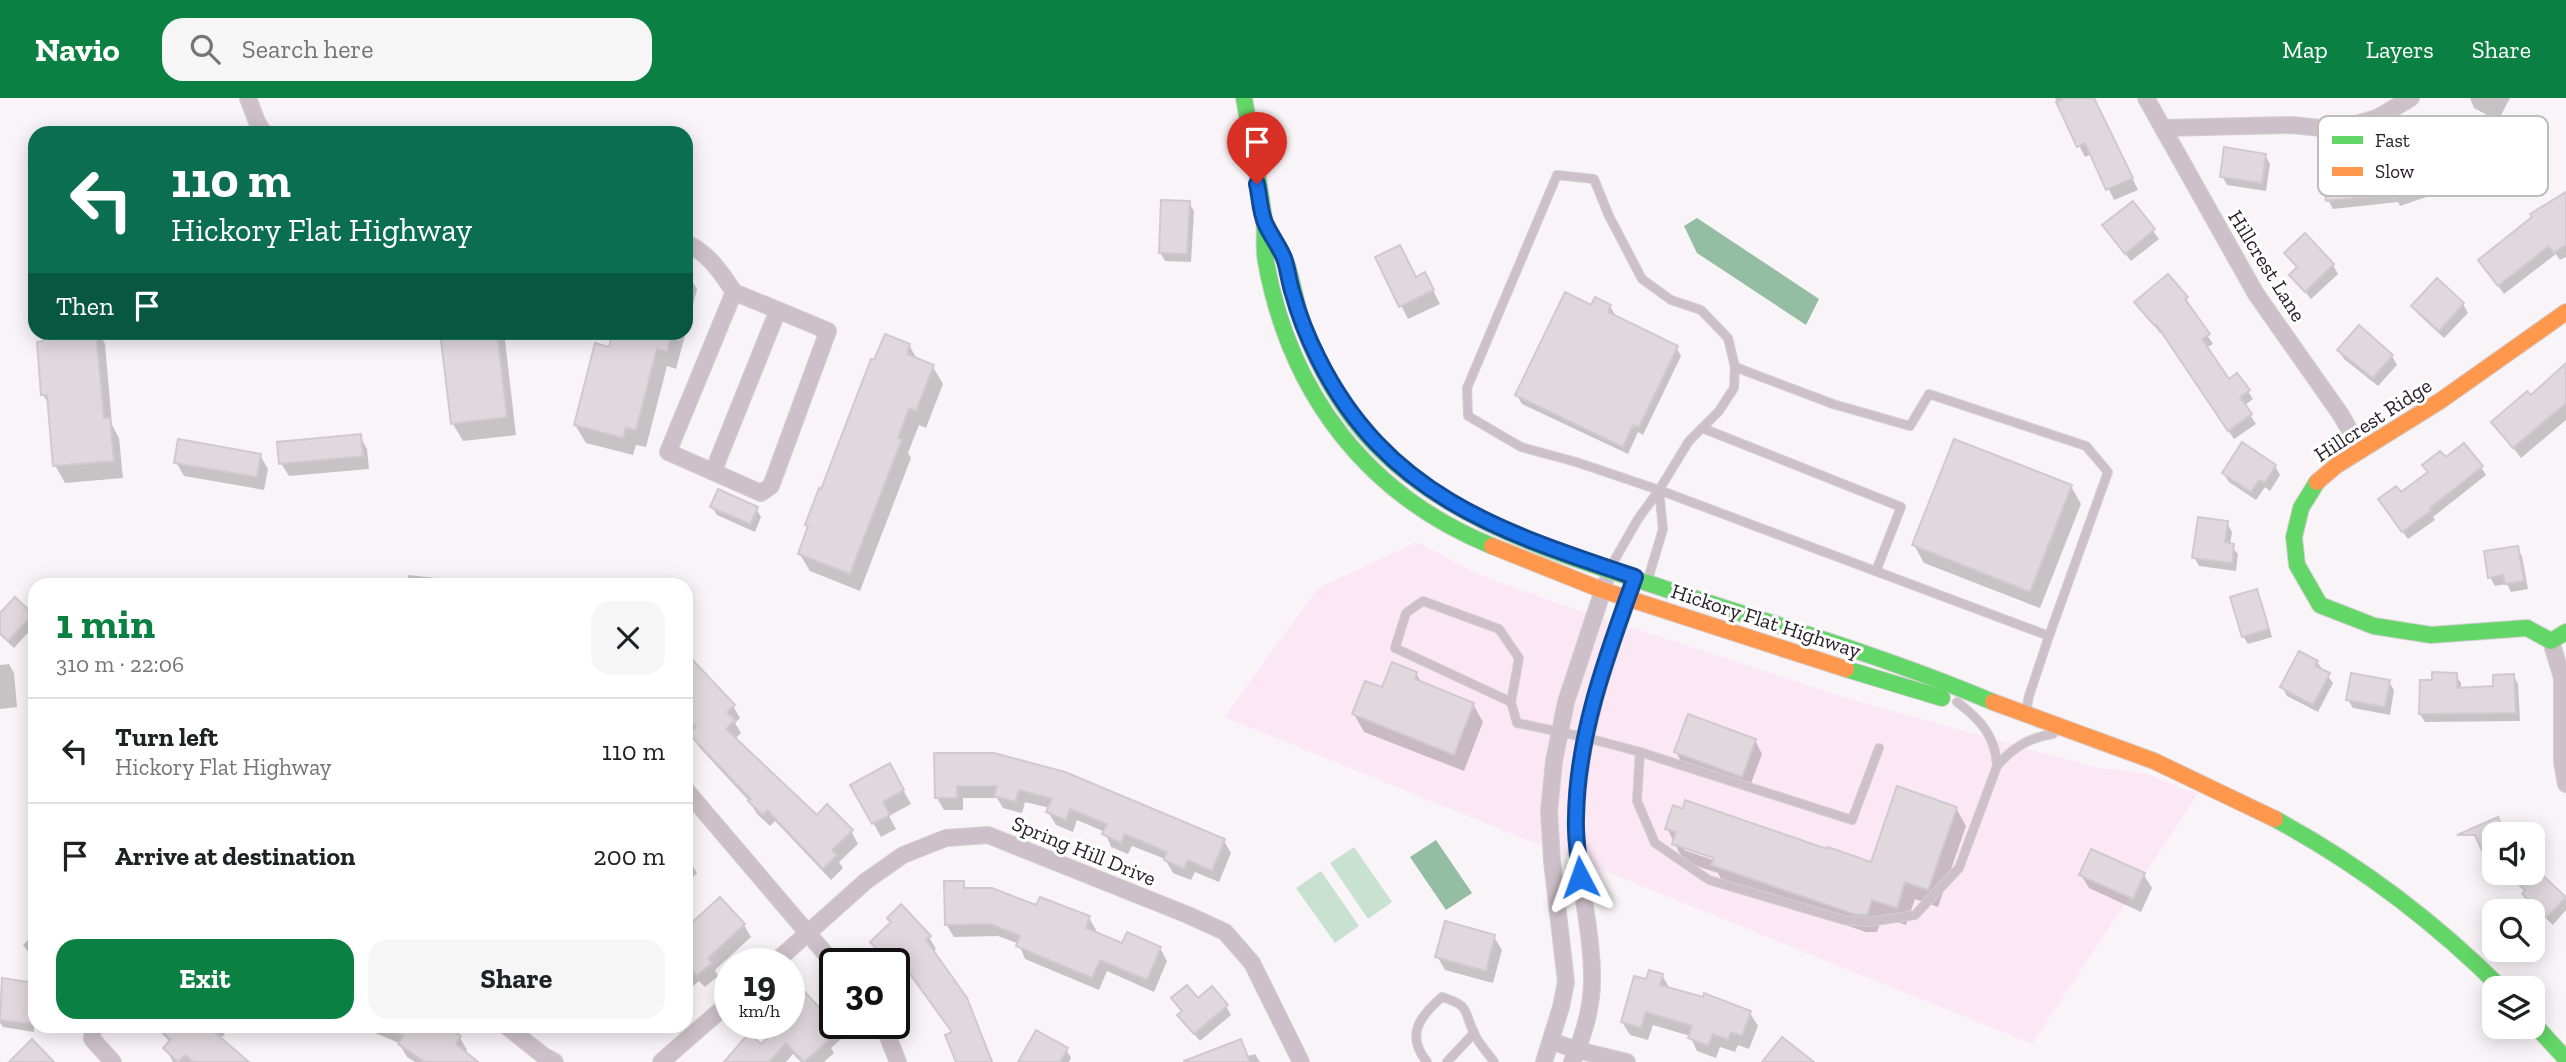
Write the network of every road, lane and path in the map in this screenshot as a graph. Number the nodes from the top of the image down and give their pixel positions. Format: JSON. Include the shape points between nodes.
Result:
{"nodes":[{"id":1,"x":248,"y":98,"type":"edge"},
{"id":2,"x":1244,"y":98,"type":"edge"},
{"id":3,"x":2146,"y":98,"type":"edge"},
{"id":4,"x":2412,"y":98,"type":"edge"},
{"id":5,"x":2380,"y":116,"type":"edge"},
{"id":6,"x":260,"y":126,"type":"edge"},
{"id":7,"x":2163,"y":128,"type":"junction"},
{"id":8,"x":2318,"y":128,"type":"edge"},
{"id":9,"x":1265,"y":223,"type":"junction"},
{"id":10,"x":693,"y":246,"type":"edge"},
{"id":11,"x":734,"y":292,"type":"junction"},
{"id":12,"x":778,"y":310,"type":"junction"},
{"id":13,"x":2566,"y":313,"type":"edge"},
{"id":14,"x":1735,"y":367,"type":"junction"},
{"id":15,"x":1702,"y":428,"type":"junction"},
{"id":16,"x":2361,"y":450,"type":"junction"},
{"id":17,"x":713,"y":472,"type":"junction"},
{"id":18,"x":1659,"y":490,"type":"junction"},
{"id":19,"x":1610,"y":569,"type":"junction"},
{"id":20,"x":1876,"y":571,"type":"junction"},
{"id":21,"x":1641,"y":579,"type":"junction"},
{"id":22,"x":1602,"y":590,"type":"junction"},
{"id":23,"x":1627,"y":599,"type":"junction"},
{"id":24,"x":2566,"y":632,"type":"edge"},
{"id":25,"x":2049,"y":636,"type":"junction"},
{"id":26,"x":2552,"y":641,"type":"junction"},
{"id":27,"x":1511,"y":702,"type":"junction"},
{"id":28,"x":1957,"y":702,"type":"junction"},
{"id":29,"x":2030,"y":716,"type":"junction"},
{"id":30,"x":1559,"y":732,"type":"junction"},
{"id":31,"x":2073,"y":732,"type":"junction"},
{"id":32,"x":1584,"y":737,"type":"junction"},
{"id":33,"x":1879,"y":748,"type":"dead end"},
{"id":34,"x":1640,"y":752,"type":"junction"},
{"id":35,"x":1997,"y":766,"type":"junction"},
{"id":36,"x":2566,"y":784,"type":"edge"},
{"id":37,"x":693,"y":798,"type":"edge"},
{"id":38,"x":808,"y":932,"type":"junction"},
{"id":39,"x":790,"y":948,"type":"edge"},
{"id":40,"x":821,"y":948,"type":"edge"},
{"id":41,"x":2489,"y":976,"type":"edge"},
{"id":42,"x":714,"y":1016,"type":"edge"},
{"id":43,"x":92,"y":1033,"type":"edge"},
{"id":44,"x":515,"y":1033,"type":"edge"},
{"id":45,"x":1474,"y":1033,"type":"junction"},
{"id":46,"x":2545,"y":1033,"type":"edge"},
{"id":47,"x":889,"y":1039,"type":"edge"},
{"id":48,"x":1551,"y":1041,"type":"junction"},
{"id":49,"x":2563,"y":1048,"type":"edge"},
{"id":50,"x":1574,"y":1056,"type":"edge"},
{"id":51,"x":114,"y":1062,"type":"edge"},
{"id":52,"x":555,"y":1062,"type":"edge"},
{"id":53,"x":661,"y":1062,"type":"edge"},
{"id":54,"x":898,"y":1062,"type":"edge"},
{"id":55,"x":1301,"y":1062,"type":"edge"},
{"id":56,"x":1427,"y":1062,"type":"edge"},
{"id":57,"x":1447,"y":1062,"type":"edge"},
{"id":58,"x":1494,"y":1062,"type":"edge"},
{"id":59,"x":1544,"y":1062,"type":"edge"},
{"id":60,"x":1627,"y":1062,"type":"edge"}],
"edges":[{"from":1,"to":6,"type":"street"},
{"from":2,"to":9,"type":"main road","name":"Hickory Flat Highway"},
{"from":3,"to":7,"type":"street","name":"Hillcrest Lane"},
{"from":4,"to":5,"type":"street"},
{"from":7,"to":8,"type":"street"},
{"from":7,"to":16,"type":"street","name":"Hillcrest Lane","via":[[2256,294]]},
{"from":9,"to":19,"type":"main road","name":"Hickory Flat Highway","via":[[1283,257],[1317,357],[1346,408],[1378,447],[1416,480],[1469,512]]},
{"from":9,"to":22,"type":"main road","name":"Hickory Flat Highway","via":[[1265,260],[1285,336],[1310,390],[1353,449],[1389,486],[1434,518],[1497,549]]},
{"from":10,"to":11,"type":"street","via":[[719,268]]},
{"from":11,"to":12,"type":"street"},
{"from":11,"to":17,"type":"street","via":[[668,452]]},
{"from":12,"to":17,"type":"street"},
{"from":12,"to":17,"type":"street","via":[[828,331],[771,486],[761,493]]},
{"from":13,"to":16,"type":"main road","name":"Hillcrest Ridge"},
{"from":14,"to":15,"type":"lane","via":[[1734,388]]},
{"from":14,"to":18,"type":"lane","via":[[1728,338],[1701,310],[1671,300],[1642,279],[1594,179],[1557,175],[1467,388],[1468,416],[1521,447]]},
{"from":14,"to":25,"type":"lane","via":[[1833,404],[1910,426],[1929,394],[2086,446],[2108,472]]},
{"from":15,"to":18,"type":"lane"},
{"from":15,"to":20,"type":"lane","via":[[1901,507]]},
{"from":16,"to":26,"type":"main road","name":"Hillcrest Ridge","via":[[2315,484],[2301,508],[2294,537],[2297,565],[2320,605],[2402,632],[2431,635],[2527,628]]},
{"from":18,"to":19,"type":"lane"},
{"from":18,"to":20,"type":"lane"},
{"from":18,"to":21,"type":"lane","via":[[1663,529]]},
{"from":19,"to":21,"type":"main road","name":"Hickory Flat Highway"},
{"from":19,"to":22,"type":"street"},
{"from":20,"to":25,"type":"lane"},
{"from":21,"to":23,"type":"street"},
{"from":21,"to":29,"type":"main road","name":"Hickory Flat Highway","via":[[1912,670]]},
{"from":22,"to":23,"type":"main road","name":"Hickory Flat Highway"},
{"from":22,"to":30,"type":"street"},
{"from":23,"to":28,"type":"main road","name":"Hickory Flat Highway"},
{"from":23,"to":32,"type":"street"},
{"from":24,"to":26,"type":"main road"},
{"from":25,"to":29,"type":"lane","via":[[2029,696]]},
{"from":26,"to":36,"type":"street","via":[[2562,678]]},
{"from":27,"to":27,"type":"lane","via":[[1519,658],[1499,629],[1423,601],[1406,613],[1395,648]]},
{"from":27,"to":30,"type":"lane","via":[[1517,723]]},
{"from":28,"to":29,"type":"main road","name":"Hickory Flat Highway"},
{"from":28,"to":35,"type":"lane","via":[[1989,734]]},
{"from":29,"to":31,"type":"main road","name":"Hickory Flat Highway"},
{"from":30,"to":32,"type":"lane"},
{"from":30,"to":48,"type":"street","via":[[1549,811],[1566,982]]},
{"from":31,"to":35,"type":"lane","via":[[2022,743]]},
{"from":31,"to":41,"type":"main road","name":"Hickory Flat Highway","via":[[2185,774],[2313,840],[2363,870],[2454,941]]},
{"from":32,"to":34,"type":"lane"},
{"from":32,"to":50,"type":"street","via":[[1576,820],[1592,974],[1590,1003]]},
{"from":33,"to":34,"type":"lane","via":[[1852,820]]},
{"from":34,"to":35,"type":"lane","via":[[1637,800],[1655,843],[1709,880],[1844,920],[1869,922],[1915,915],[1959,868]]},
{"from":37,"to":38,"type":"street"},
{"from":38,"to":39,"type":"street","name":"Spring Hill Drive"},
{"from":38,"to":40,"type":"street"},
{"from":38,"to":55,"type":"street","name":"Spring Hill Drive","via":[[903,855],[946,838],[988,835],[1225,932],[1252,963]]},
{"from":42,"to":53,"type":"street"},
{"from":43,"to":51,"type":"street","via":[[92,1040]]},
{"from":44,"to":52,"type":"street"},
{"from":45,"to":56,"type":"lane","via":[[1471,1018],[1459,1002],[1442,997],[1425,1012],[1416,1030],[1420,1054]]},
{"from":45,"to":57,"type":"lane"},
{"from":45,"to":58,"type":"lane"},
{"from":46,"to":49,"type":"main road"},
{"from":47,"to":54,"type":"street"},
{"from":48,"to":50,"type":"street"},
{"from":48,"to":59,"type":"street"},
{"from":50,"to":60,"type":"street"}]}
